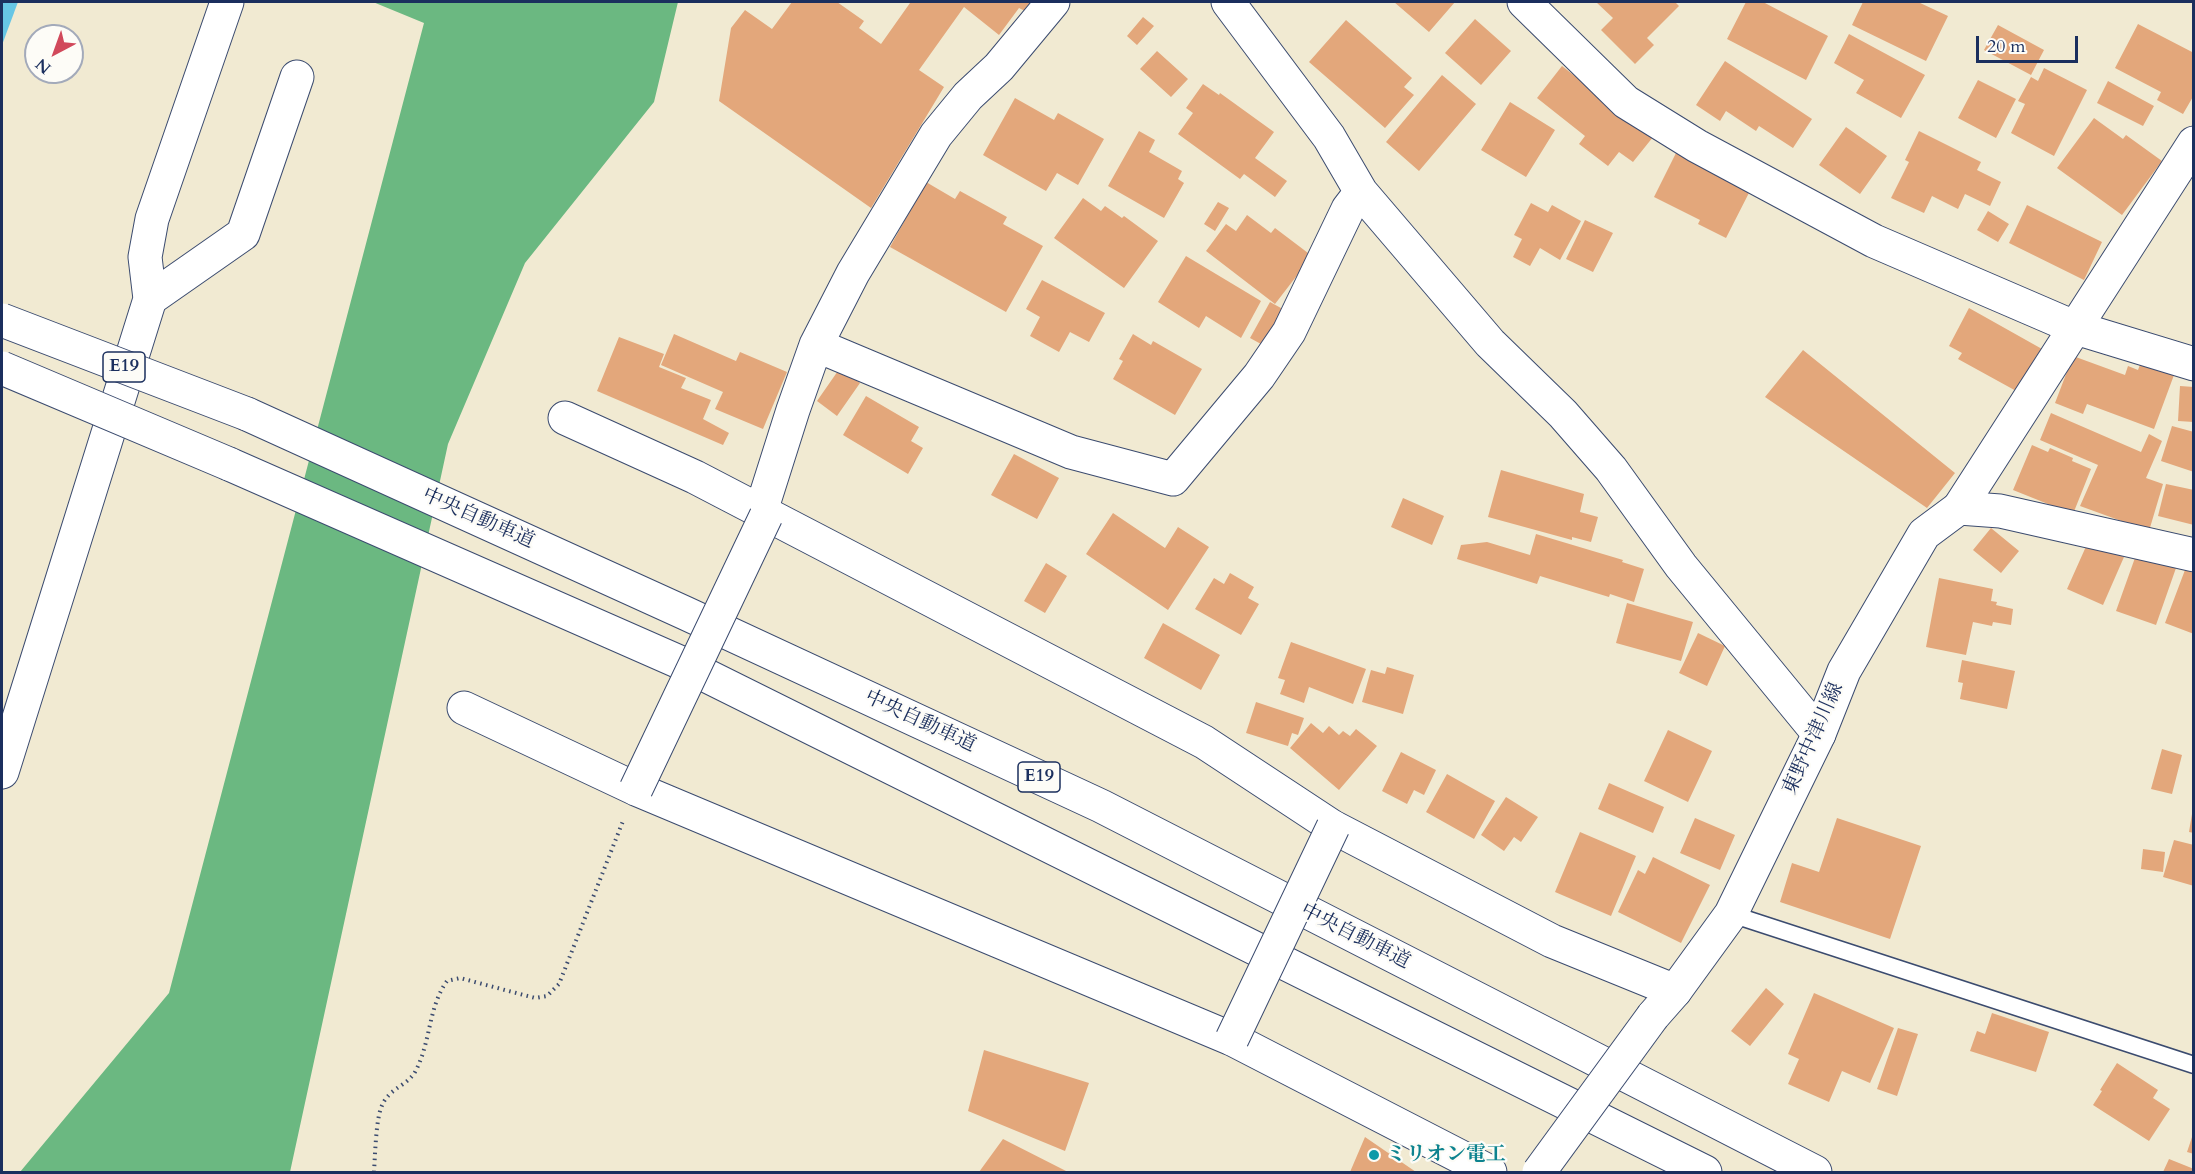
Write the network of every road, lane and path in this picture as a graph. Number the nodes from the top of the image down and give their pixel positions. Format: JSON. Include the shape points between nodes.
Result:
{"nodes":[{"id":1,"x":226,"y":2,"type":"edge"},
{"id":2,"x":1053,"y":2,"type":"edge"},
{"id":3,"x":1228,"y":2,"type":"edge"},
{"id":4,"x":1524,"y":2,"type":"edge"},
{"id":5,"x":297,"y":77,"type":"dead end"},
{"id":6,"x":2193,"y":143,"type":"edge"},
{"id":7,"x":1361,"y":192,"type":"junction"},
{"id":8,"x":150,"y":299,"type":"junction"},
{"id":9,"x":2,"y":320,"type":"edge"},
{"id":10,"x":2076,"y":328,"type":"junction"},
{"id":11,"x":816,"y":345,"type":"junction"},
{"id":12,"x":2193,"y":364,"type":"edge"},
{"id":13,"x":2,"y":368,"type":"edge"},
{"id":14,"x":565,"y":418,"type":"dead end"},
{"id":15,"x":1959,"y":508,"type":"junction"},
{"id":16,"x":764,"y":513,"type":"junction"},
{"id":17,"x":2193,"y":555,"type":"edge"},
{"id":18,"x":464,"y":708,"type":"dead end"},
{"id":19,"x":1819,"y":734,"type":"junction"},
{"id":20,"x":2,"y":772,"type":"edge"},
{"id":21,"x":636,"y":789,"type":"junction"},
{"id":22,"x":1333,"y":827,"type":"junction"},
{"id":23,"x":1731,"y":914,"type":"junction"},
{"id":24,"x":1675,"y":991,"type":"junction"},
{"id":25,"x":1232,"y":1039,"type":"junction"},
{"id":26,"x":2193,"y":1065,"type":"edge"},
{"id":27,"x":1539,"y":1172,"type":"edge"},
{"id":28,"x":374,"y":1173,"type":"edge"},
{"id":29,"x":1490,"y":1173,"type":"edge"},
{"id":30,"x":1705,"y":1173,"type":"edge"},
{"id":31,"x":1815,"y":1173,"type":"edge"}],
"edges":[{"from":1,"to":8,"type":"main road","via":[[152,219],[145,257]]},
{"from":2,"to":11,"type":"main road","via":[[936,135],[853,273]]},
{"from":3,"to":7,"type":"main road","via":[[1329,137]]},
{"from":4,"to":10,"type":"main road","via":[[1626,102],[1696,146],[1874,241]]},
{"from":5,"to":8,"type":"main road","via":[[243,234]]},
{"from":6,"to":10,"type":"main road"},
{"from":7,"to":11,"type":"main road","via":[[1348,209],[1289,332],[1259,376],[1173,479],[1071,452]]},
{"from":7,"to":19,"type":"main road","via":[[1490,343],[1563,414],[1611,469],[1681,566]]},
{"from":8,"to":20,"type":"main road"},
{"from":9,"to":31,"type":"main road","name":"中央自動車道","number":"E19","bridge":true,"via":[[247,414],[1101,806]]},
{"from":10,"to":12,"type":"main road"},
{"from":10,"to":15,"type":"main road"},
{"from":11,"to":16,"type":"main road"},
{"from":13,"to":30,"type":"main road","number":"E19","bridge":true,"via":[[677,661]]},
{"from":14,"to":16,"type":"main road"},
{"from":15,"to":17,"type":"main road","via":[[2001,511]]},
{"from":15,"to":19,"type":"main road","name":"東野中津川線","via":[[1924,534],[1844,671]]},
{"from":16,"to":21,"type":"main road","bridge":true},
{"from":16,"to":22,"type":"main road","via":[[1204,742]]},
{"from":18,"to":21,"type":"main road"},
{"from":19,"to":23,"type":"main road","name":"東野中津川線"},
{"from":21,"to":25,"type":"main road"},
{"from":21,"to":28,"type":"path","via":[[559,984],[547,996],[535,998],[459,978],[447,981],[437,994],[415,1071],[409,1080],[392,1090],[381,1108]]},
{"from":22,"to":24,"type":"main road","via":[[1552,941]]},
{"from":22,"to":25,"type":"main road","bridge":true},
{"from":23,"to":24,"type":"main road","name":"東野中津川線"},
{"from":23,"to":26,"type":"lane"},
{"from":24,"to":27,"type":"main road","name":"東野中津川線","bridge":true},
{"from":25,"to":29,"type":"main road"}]}
